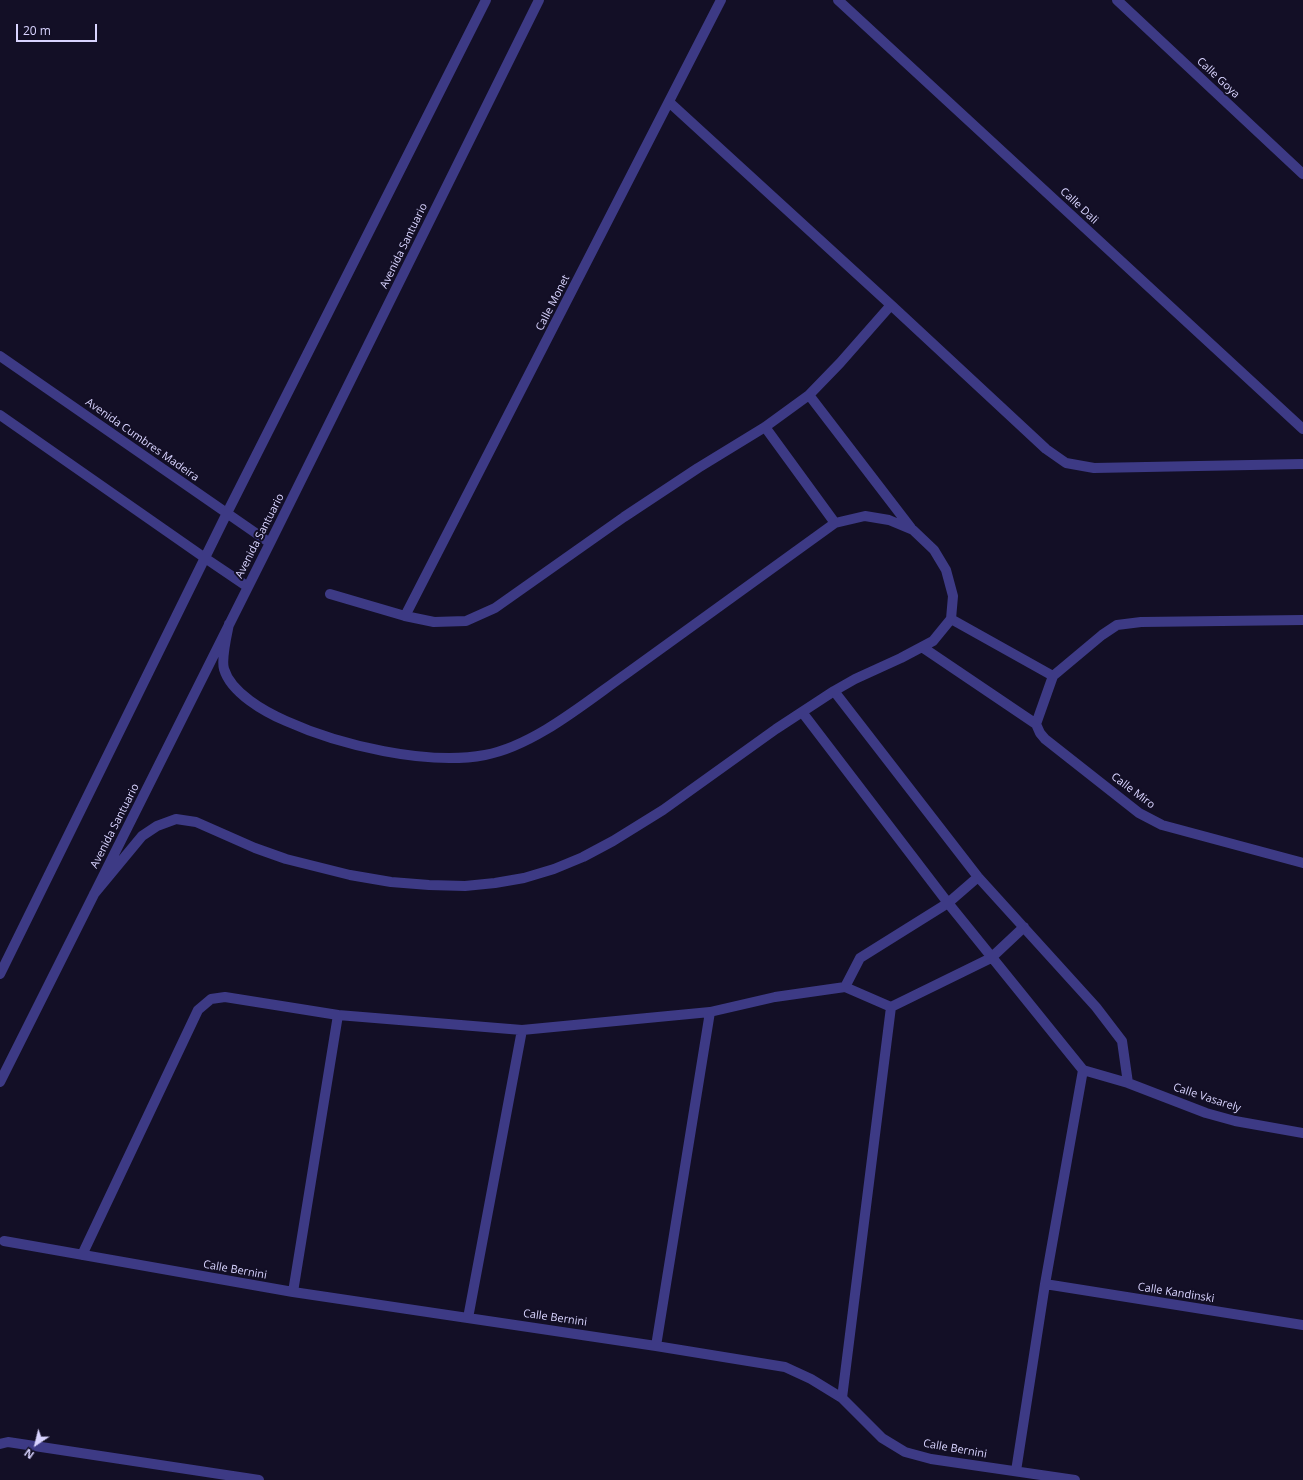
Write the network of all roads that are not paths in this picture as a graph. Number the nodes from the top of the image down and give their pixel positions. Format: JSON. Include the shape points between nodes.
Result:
{"nodes":[{"id":1,"x":486,"y":0,"type":"edge"},
{"id":2,"x":540,"y":0,"type":"edge"},
{"id":3,"x":721,"y":0,"type":"edge"},
{"id":4,"x":838,"y":0,"type":"edge"},
{"id":5,"x":1117,"y":0,"type":"edge"},
{"id":6,"x":669,"y":102,"type":"junction"},
{"id":7,"x":1303,"y":174,"type":"edge"},
{"id":8,"x":891,"y":305,"type":"junction"},
{"id":9,"x":0,"y":356,"type":"edge"},
{"id":10,"x":809,"y":395,"type":"junction"},
{"id":11,"x":0,"y":415,"type":"edge"},
{"id":12,"x":765,"y":427,"type":"junction"},
{"id":13,"x":1303,"y":429,"type":"edge"},
{"id":14,"x":1303,"y":464,"type":"edge"},
{"id":15,"x":227,"y":513,"type":"junction"},
{"id":16,"x":835,"y":523,"type":"junction"},
{"id":17,"x":913,"y":530,"type":"junction"},
{"id":18,"x":270,"y":543,"type":"junction"},
{"id":19,"x":205,"y":558,"type":"junction"},
{"id":20,"x":248,"y":586,"type":"junction"},
{"id":21,"x":330,"y":594,"type":"dead end"},
{"id":22,"x":405,"y":616,"type":"junction"},
{"id":23,"x":951,"y":619,"type":"junction"},
{"id":24,"x":1303,"y":620,"type":"edge"},
{"id":25,"x":229,"y":624,"type":"junction"},
{"id":26,"x":922,"y":647,"type":"junction"},
{"id":27,"x":1053,"y":676,"type":"junction"},
{"id":28,"x":834,"y":692,"type":"junction"},
{"id":29,"x":802,"y":712,"type":"junction"},
{"id":30,"x":1036,"y":724,"type":"junction"},
{"id":31,"x":1303,"y":863,"type":"edge"},
{"id":32,"x":978,"y":877,"type":"junction"},
{"id":33,"x":94,"y":894,"type":"junction"},
{"id":34,"x":948,"y":903,"type":"junction"},
{"id":35,"x":1024,"y":928,"type":"junction"},
{"id":36,"x":991,"y":958,"type":"junction"},
{"id":37,"x":0,"y":974,"type":"edge"},
{"id":38,"x":845,"y":987,"type":"junction"},
{"id":39,"x":891,"y":1007,"type":"junction"},
{"id":40,"x":710,"y":1012,"type":"junction"},
{"id":41,"x":338,"y":1015,"type":"junction"},
{"id":42,"x":522,"y":1030,"type":"junction"},
{"id":43,"x":1083,"y":1070,"type":"junction"},
{"id":44,"x":0,"y":1082,"type":"edge"},
{"id":45,"x":1128,"y":1083,"type":"junction"},
{"id":46,"x":1303,"y":1133,"type":"edge"},
{"id":47,"x":4,"y":1242,"type":"dead end"},
{"id":48,"x":82,"y":1254,"type":"junction"},
{"id":49,"x":1045,"y":1284,"type":"junction"},
{"id":50,"x":293,"y":1292,"type":"junction"},
{"id":51,"x":468,"y":1318,"type":"junction"},
{"id":52,"x":1303,"y":1325,"type":"edge"},
{"id":53,"x":656,"y":1346,"type":"junction"},
{"id":54,"x":842,"y":1398,"type":"junction"},
{"id":55,"x":0,"y":1444,"type":"edge"},
{"id":56,"x":1016,"y":1471,"type":"junction"},
{"id":57,"x":260,"y":1480,"type":"edge"},
{"id":58,"x":1075,"y":1480,"type":"edge"}],
"edges":[{"from":1,"to":15,"type":"street"},
{"from":2,"to":18,"type":"street","name":"Avenida Santuario"},
{"from":3,"to":6,"type":"street","name":"Calle Monet"},
{"from":4,"to":13,"type":"street","name":"Calle Dali"},
{"from":5,"to":7,"type":"street","name":"Calle Goya"},
{"from":6,"to":8,"type":"street"},
{"from":6,"to":22,"type":"street","name":"Calle Monet"},
{"from":8,"to":10,"type":"street"},
{"from":8,"to":14,"type":"street","via":[[1046,449],[1066,463],[1094,468]]},
{"from":9,"to":15,"type":"street","name":"Avenida Cumbres Madeira"},
{"from":10,"to":12,"type":"street"},
{"from":10,"to":17,"type":"street"},
{"from":11,"to":19,"type":"street"},
{"from":12,"to":16,"type":"street"},
{"from":12,"to":22,"type":"street","via":[[624,517],[494,608],[466,621],[434,622]]},
{"from":15,"to":18,"type":"street","name":"Avenida Cumbres Madeira"},
{"from":15,"to":19,"type":"street"},
{"from":16,"to":17,"type":"street","via":[[864,516],[889,520]]},
{"from":16,"to":25,"type":"street","via":[[565,717],[516,746],[486,755],[452,758],[391,752],[329,738],[276,717],[254,705],[241,693],[223,668]]},
{"from":17,"to":23,"type":"street","via":[[934,550],[946,570],[953,596]]},
{"from":18,"to":20,"type":"street","name":"Avenida Santuario"},
{"from":19,"to":20,"type":"street"},
{"from":19,"to":37,"type":"street"},
{"from":20,"to":25,"type":"street","name":"Avenida Santuario"},
{"from":21,"to":22,"type":"street"},
{"from":23,"to":26,"type":"street","via":[[934,641]]},
{"from":23,"to":27,"type":"street"},
{"from":24,"to":27,"type":"street","via":[[1141,622],[1118,625],[1102,635]]},
{"from":25,"to":33,"type":"street","name":"Avenida Santuario"},
{"from":26,"to":28,"type":"street","via":[[855,679]]},
{"from":26,"to":30,"type":"street","name":"Calle Miro"},
{"from":27,"to":30,"type":"street"},
{"from":28,"to":29,"type":"street"},
{"from":28,"to":32,"type":"street"},
{"from":29,"to":33,"type":"street","via":[[632,829],[583,857],[524,878],[465,886],[429,886],[350,875],[286,859],[196,822],[176,819],[157,826],[142,836]]},
{"from":29,"to":34,"type":"street"},
{"from":30,"to":31,"type":"street","name":"Calle Miro","via":[[1045,739],[1139,813],[1162,825]]},
{"from":32,"to":34,"type":"street"},
{"from":32,"to":35,"type":"street"},
{"from":33,"to":44,"type":"street","name":"Avenida Santuario"},
{"from":34,"to":36,"type":"street"},
{"from":34,"to":38,"type":"street","via":[[860,958]]},
{"from":35,"to":36,"type":"street"},
{"from":35,"to":45,"type":"street","via":[[1096,1007],[1122,1041]]},
{"from":36,"to":39,"type":"street"},
{"from":36,"to":43,"type":"street"},
{"from":38,"to":39,"type":"street"},
{"from":38,"to":40,"type":"street","via":[[775,997]]},
{"from":39,"to":54,"type":"street"},
{"from":40,"to":42,"type":"street"},
{"from":40,"to":53,"type":"street"},
{"from":41,"to":42,"type":"street"},
{"from":41,"to":48,"type":"street","via":[[225,997],[210,999],[198,1010]]},
{"from":41,"to":50,"type":"street"},
{"from":42,"to":51,"type":"street"},
{"from":43,"to":45,"type":"street","name":"Calle Vasarely"},
{"from":43,"to":49,"type":"street"},
{"from":45,"to":46,"type":"street","name":"Calle Vasarely","via":[[1213,1115]]},
{"from":47,"to":48,"type":"street","name":"Calle Bernini"},
{"from":48,"to":50,"type":"street","name":"Calle Bernini"},
{"from":49,"to":52,"type":"street","name":"Calle Kandinski"},
{"from":49,"to":56,"type":"street"},
{"from":50,"to":51,"type":"street","name":"Calle Bernini"},
{"from":51,"to":53,"type":"street","name":"Calle Bernini"},
{"from":53,"to":54,"type":"street","name":"Calle Bernini","via":[[785,1367]]},
{"from":54,"to":56,"type":"street","name":"Calle Bernini","via":[[882,1438],[905,1452],[931,1460]]},
{"from":55,"to":57,"type":"street","via":[[8,1442]]},
{"from":56,"to":58,"type":"street","name":"Calle Bernini"}]}
